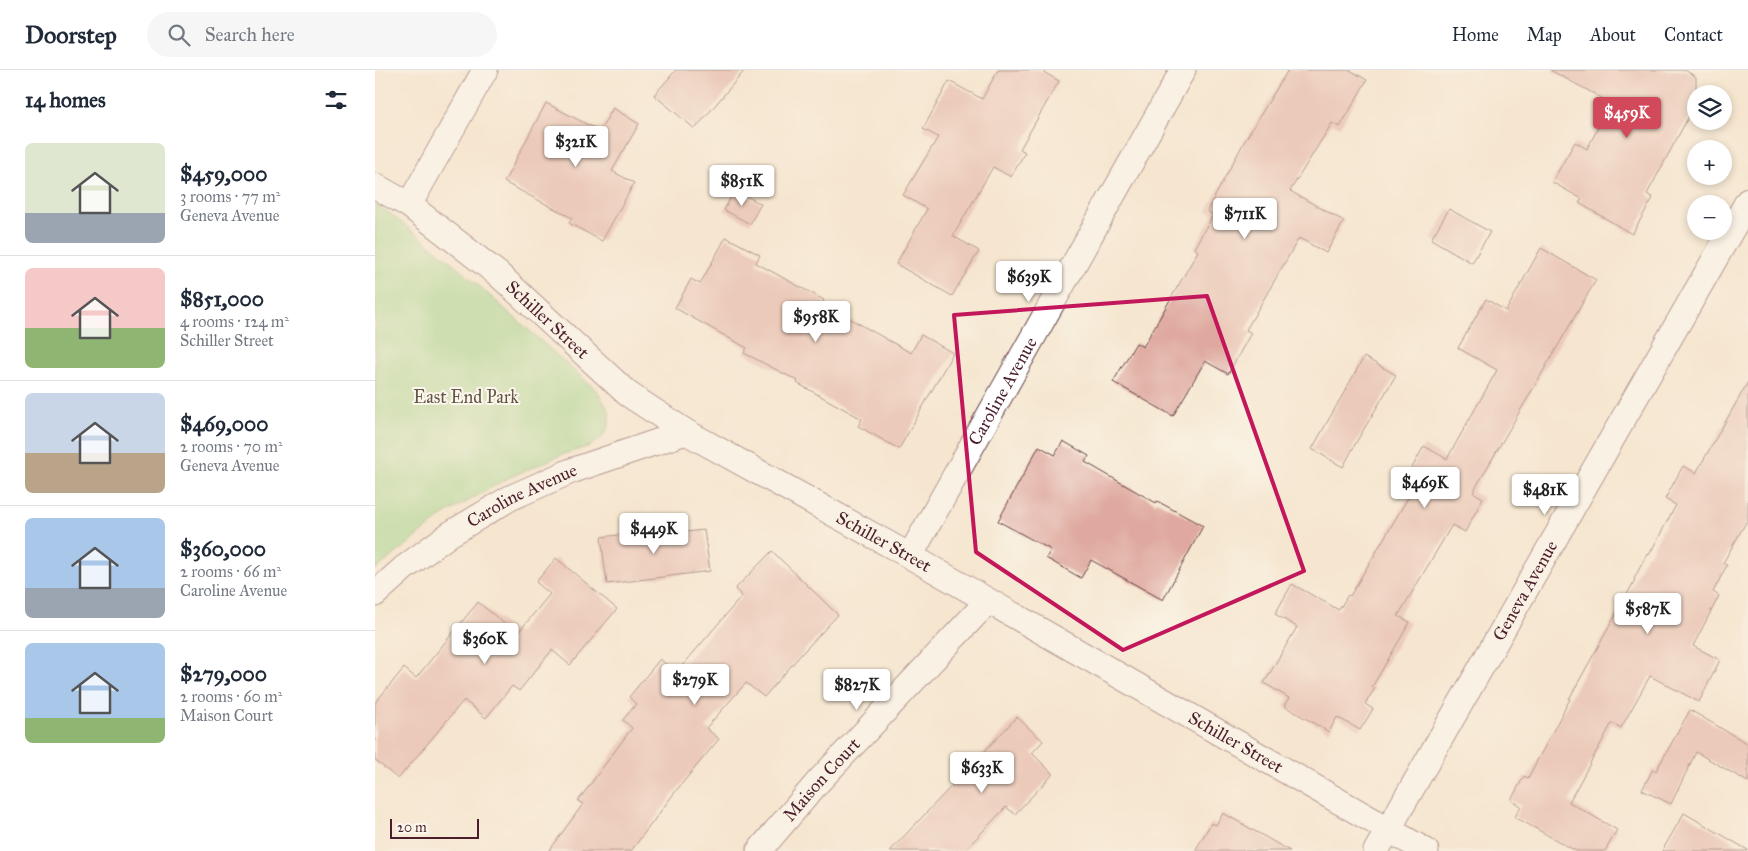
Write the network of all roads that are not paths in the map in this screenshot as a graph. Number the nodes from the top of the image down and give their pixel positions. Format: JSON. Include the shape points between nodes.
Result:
{"nodes":[{"id":1,"x":485,"y":70,"type":"edge"},
{"id":2,"x":1183,"y":70,"type":"edge"},
{"id":3,"x":375,"y":186,"type":"edge"},
{"id":4,"x":1748,"y":201,"type":"edge"},
{"id":5,"x":409,"y":205,"type":"junction"},
{"id":6,"x":686,"y":432,"type":"junction"},
{"id":7,"x":910,"y":556,"type":"junction"},
{"id":8,"x":375,"y":594,"type":"edge"},
{"id":9,"x":988,"y":601,"type":"junction"},
{"id":10,"x":1388,"y":830,"type":"junction"},
{"id":11,"x":759,"y":851,"type":"edge"},
{"id":12,"x":1376,"y":851,"type":"edge"},
{"id":13,"x":1426,"y":851,"type":"edge"}],
"edges":[{"from":1,"to":5,"type":"street"},
{"from":2,"to":7,"type":"street","name":"Caroline Avenue"},
{"from":3,"to":5,"type":"street","name":"Schiller Street"},
{"from":4,"to":10,"type":"street","name":"Geneva Avenue"},
{"from":5,"to":6,"type":"street","name":"Schiller Street","via":[[498,274],[627,394]]},
{"from":6,"to":7,"type":"street","name":"Schiller Street"},
{"from":6,"to":8,"type":"street","name":"Caroline Avenue","via":[[571,471],[510,498],[451,534]]},
{"from":7,"to":9,"type":"street","name":"Schiller Street"},
{"from":9,"to":10,"type":"street","name":"Schiller Street"},
{"from":9,"to":11,"type":"street","name":"Maison Court"},
{"from":10,"to":12,"type":"street","name":"Geneva Avenue"},
{"from":10,"to":13,"type":"street","name":"Schiller Street"}]}
